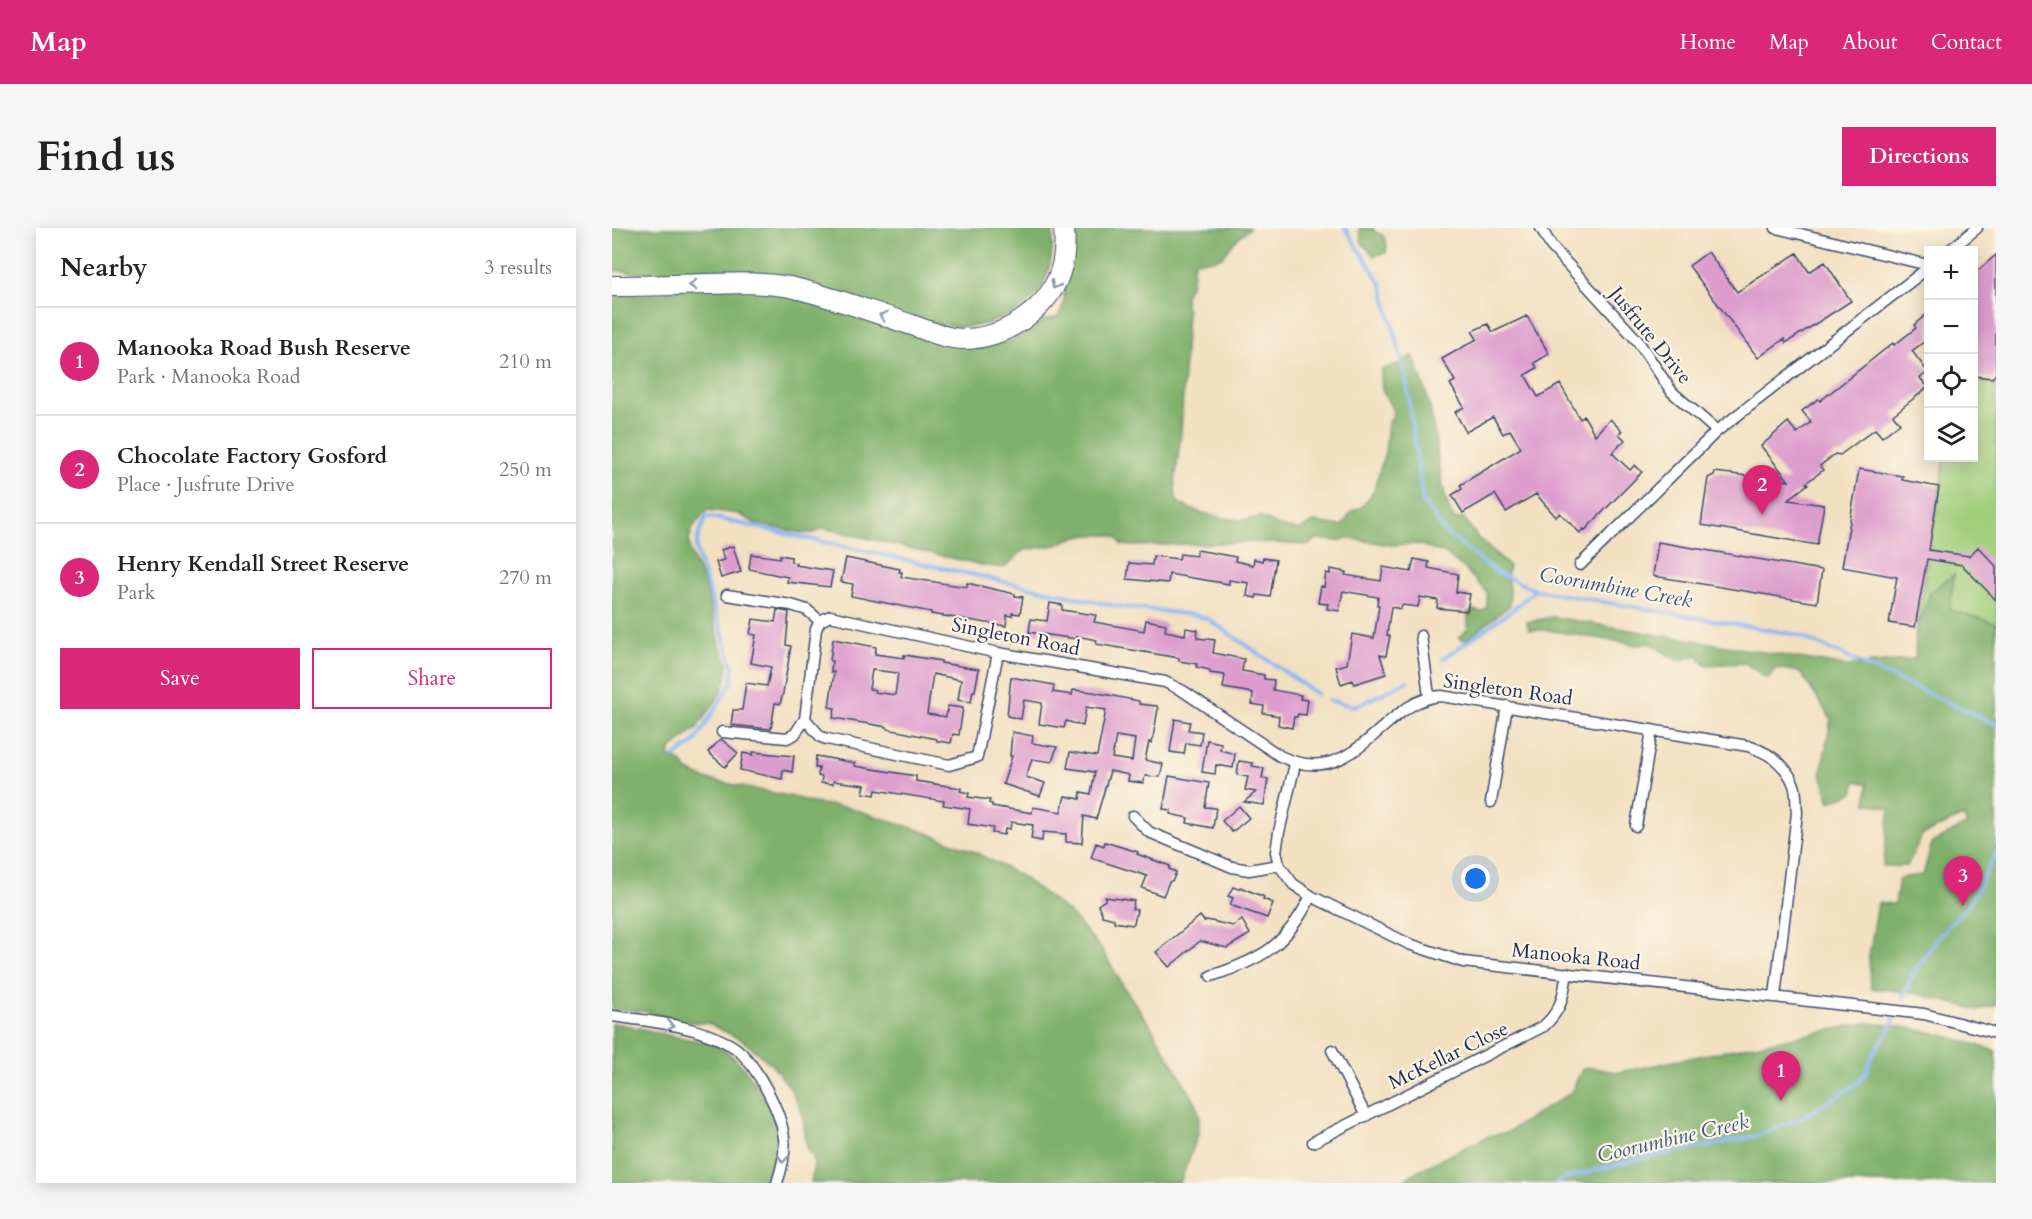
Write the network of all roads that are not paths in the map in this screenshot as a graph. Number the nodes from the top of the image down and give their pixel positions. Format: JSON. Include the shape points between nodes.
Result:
{"nodes":[{"id":1,"x":1064,"y":228,"type":"edge"},
{"id":2,"x":1541,"y":228,"type":"edge"},
{"id":3,"x":1776,"y":228,"type":"edge"},
{"id":4,"x":1977,"y":228,"type":"edge"},
{"id":5,"x":1955,"y":246,"type":"edge"},
{"id":6,"x":1924,"y":265,"type":"edge"},
{"id":7,"x":1924,"y":270,"type":"edge"},
{"id":8,"x":612,"y":286,"type":"edge"},
{"id":9,"x":1717,"y":431,"type":"junction"},
{"id":10,"x":1580,"y":565,"type":"dead end"},
{"id":11,"x":727,"y":595,"type":"dead end"},
{"id":12,"x":820,"y":621,"type":"junction"},
{"id":13,"x":1421,"y":636,"type":"dead end"},
{"id":14,"x":998,"y":653,"type":"junction"},
{"id":15,"x":1429,"y":696,"type":"junction"},
{"id":16,"x":1507,"y":706,"type":"junction"},
{"id":17,"x":805,"y":720,"type":"junction"},
{"id":18,"x":1652,"y":730,"type":"junction"},
{"id":19,"x":722,"y":732,"type":"dead end"},
{"id":20,"x":1295,"y":764,"type":"junction"},
{"id":21,"x":1491,"y":802,"type":"dead end"},
{"id":22,"x":1133,"y":816,"type":"dead end"},
{"id":23,"x":1636,"y":826,"type":"dead end"},
{"id":24,"x":1279,"y":865,"type":"junction"},
{"id":25,"x":1311,"y":896,"type":"junction"},
{"id":26,"x":1567,"y":973,"type":"junction"},
{"id":27,"x":1211,"y":976,"type":"dead end"},
{"id":28,"x":1775,"y":996,"type":"junction"},
{"id":29,"x":612,"y":1016,"type":"edge"},
{"id":30,"x":1996,"y":1033,"type":"edge"},
{"id":31,"x":1332,"y":1050,"type":"dead end"},
{"id":32,"x":1366,"y":1116,"type":"junction"},
{"id":33,"x":1313,"y":1142,"type":"dead end"},
{"id":34,"x":777,"y":1183,"type":"edge"}],
"edges":[{"from":1,"to":8,"type":"highway","one_way":true,"via":[[1064,263],[1047,298],[1028,317],[987,336],[963,339],[939,334],[789,287],[757,283]]},
{"from":2,"to":9,"type":"street","name":"Jusfrute Drive","via":[[1551,246],[1637,340],[1672,392]]},
{"from":3,"to":6,"type":"street"},
{"from":4,"to":5,"type":"street"},
{"from":7,"to":9,"type":"street"},
{"from":9,"to":10,"type":"street"},
{"from":11,"to":12,"type":"street","via":[[791,605],[807,610]]},
{"from":12,"to":14,"type":"street","name":"Singleton Road","via":[[830,616],[843,618]]},
{"from":12,"to":17,"type":"street"},
{"from":13,"to":15,"type":"street"},
{"from":14,"to":17,"type":"street","via":[[977,758],[949,765],[827,739]]},
{"from":14,"to":20,"type":"street","name":"Singleton Road","via":[[1165,682]]},
{"from":15,"to":16,"type":"street","name":"Singleton Road"},
{"from":15,"to":20,"type":"street","name":"Singleton Road","via":[[1407,708],[1344,758]]},
{"from":16,"to":18,"type":"street","name":"Singleton Road"},
{"from":16,"to":21,"type":"street"},
{"from":17,"to":19,"type":"street","via":[[787,738]]},
{"from":18,"to":23,"type":"street"},
{"from":18,"to":28,"type":"street","name":"Singleton Road","via":[[1764,751],[1786,770],[1795,786],[1797,813]]},
{"from":20,"to":24,"type":"street","via":[[1279,832]]},
{"from":22,"to":24,"type":"street","via":[[1149,832],[1232,867],[1249,870]]},
{"from":24,"to":25,"type":"street","name":"Manooka Road","via":[[1293,884]]},
{"from":25,"to":26,"type":"street","name":"Manooka Road","via":[[1409,944],[1463,962]]},
{"from":25,"to":27,"type":"street","via":[[1292,929],[1277,943],[1257,958]]},
{"from":26,"to":28,"type":"street","name":"Manooka Road"},
{"from":26,"to":32,"type":"street","name":"McKellar Close","via":[[1557,1014],[1544,1026]]},
{"from":28,"to":30,"type":"street","name":"Manooka Road","via":[[1924,1014]]},
{"from":29,"to":34,"type":"street","one_way":true,"via":[[709,1034],[742,1053],[777,1111],[784,1137],[783,1164]]},
{"from":31,"to":32,"type":"street"},
{"from":32,"to":33,"type":"street","name":"McKellar Close"}]}
